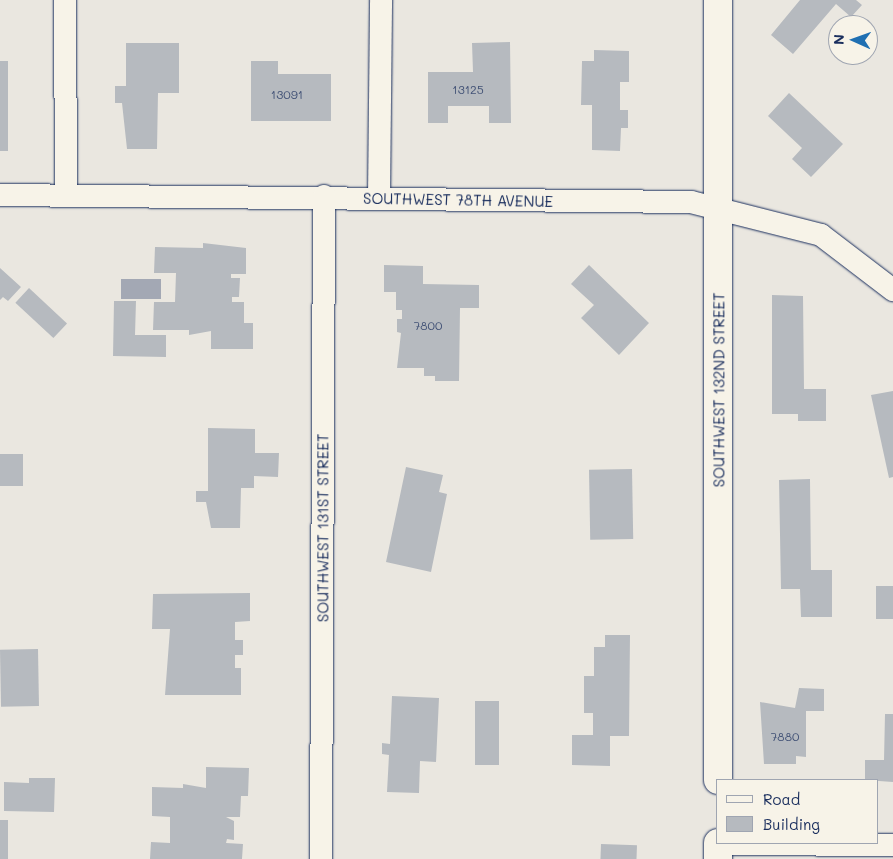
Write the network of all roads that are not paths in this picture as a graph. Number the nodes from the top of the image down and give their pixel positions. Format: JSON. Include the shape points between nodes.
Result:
{"nodes":[{"id":1,"x":65,"y":0,"type":"edge"},
{"id":2,"x":381,"y":0,"type":"edge"},
{"id":3,"x":718,"y":0,"type":"edge"},
{"id":4,"x":0,"y":195,"type":"edge"},
{"id":5,"x":66,"y":195,"type":"junction"},
{"id":6,"x":324,"y":196,"type":"junction"},
{"id":7,"x":380,"y":197,"type":"junction"},
{"id":8,"x":719,"y":210,"type":"junction"},
{"id":9,"x":893,"y":290,"type":"edge"},
{"id":10,"x":718,"y":779,"type":"edge"},
{"id":11,"x":893,"y":845,"type":"edge"},
{"id":12,"x":718,"y":849,"type":"edge"},
{"id":13,"x":321,"y":859,"type":"edge"}],
"edges":[{"from":1,"to":5,"type":"street"},
{"from":2,"to":7,"type":"street"},
{"from":3,"to":8,"type":"street","name":"SOUTHWEST 132ND STREET"},
{"from":4,"to":5,"type":"street","name":"SOUTHWEST 78TH AVENUE"},
{"from":5,"to":6,"type":"street","name":"SOUTHWEST 78TH AVENUE"},
{"from":6,"to":7,"type":"street","name":"SOUTHWEST 78TH AVENUE"},
{"from":6,"to":13,"type":"street","name":"SOUTHWEST 131ST STREET"},
{"from":7,"to":8,"type":"street","name":"SOUTHWEST 78TH AVENUE","via":[[434,202],[691,202]]},
{"from":8,"to":9,"type":"street","name":"SOUTHWEST 78TH AVENUE","via":[[821,235]]},
{"from":8,"to":10,"type":"street","name":"SOUTHWEST 132ND STREET"},
{"from":11,"to":12,"type":"street"}]}
